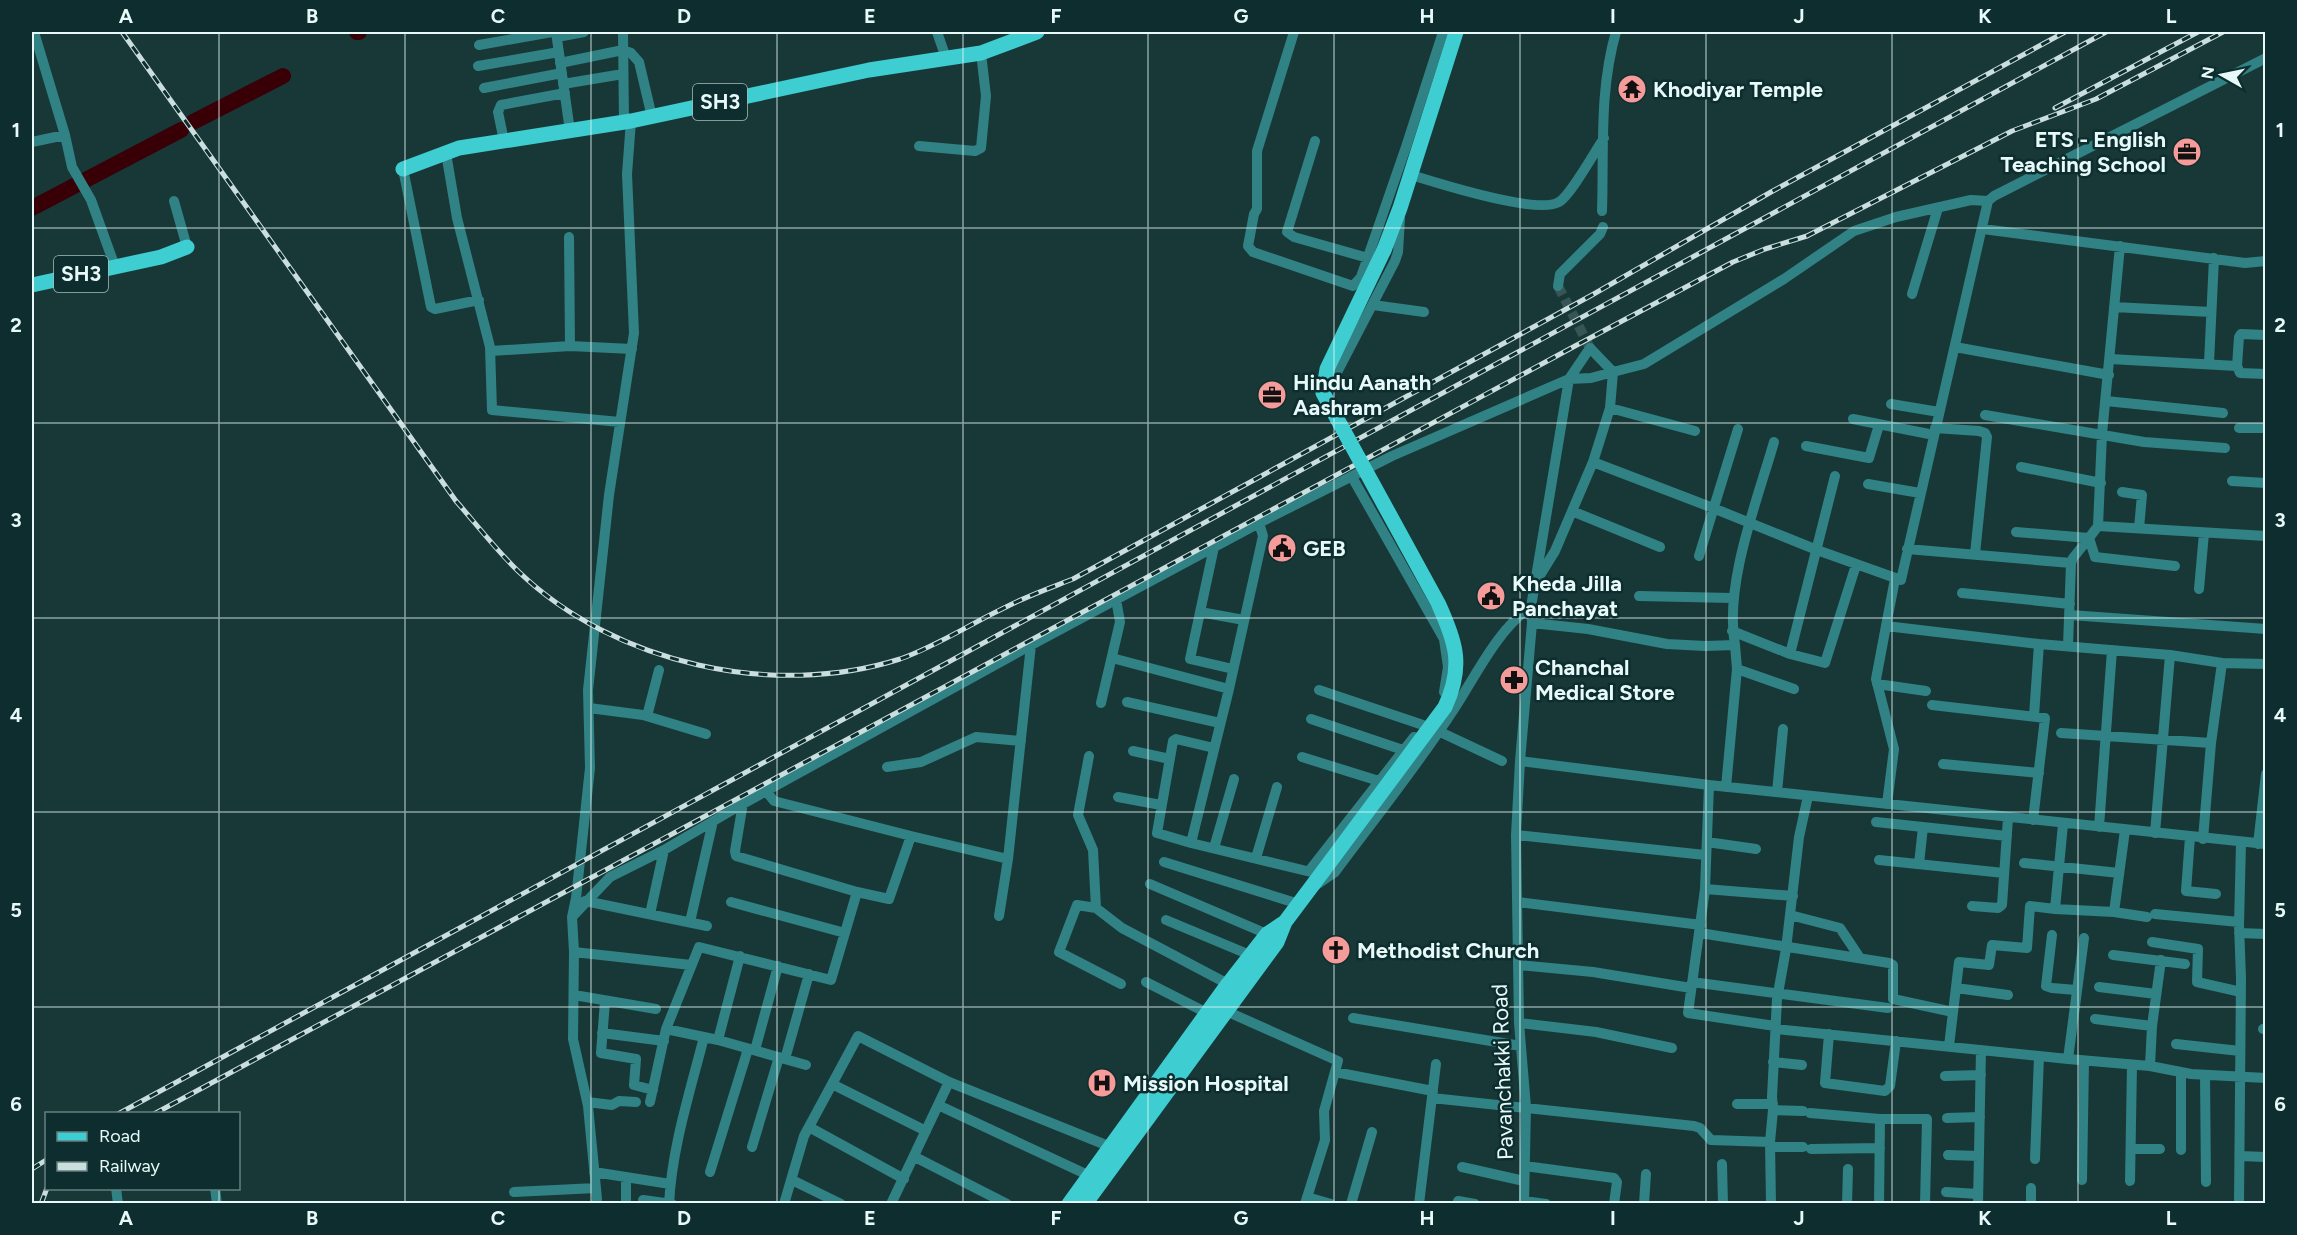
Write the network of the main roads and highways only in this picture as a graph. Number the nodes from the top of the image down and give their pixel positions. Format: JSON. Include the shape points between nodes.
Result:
{"nodes":[{"id":1,"x":1037,"y":32,"type":"edge"},
{"id":2,"x":1456,"y":32,"type":"edge"},
{"id":3,"x":403,"y":169,"type":"road end"},
{"id":4,"x":187,"y":247,"type":"road end"},
{"id":5,"x":130,"y":262,"type":"junction"},
{"id":6,"x":32,"y":276,"type":"edge"},
{"id":7,"x":32,"y":285,"type":"edge"},
{"id":8,"x":1285,"y":922,"type":"junction"},
{"id":9,"x":1069,"y":1203,"type":"edge"},
{"id":10,"x":1085,"y":1203,"type":"edge"}],
"edges":[{"from":1,"to":3,"type":"main road","number":"SH3","via":[[981,53],[869,70],[628,122],[459,148]]},
{"from":2,"to":8,"type":"main road","bridge":true,"via":[[1400,208],[1327,369],[1323,393],[1452,633],[1456,679],[1445,707]]},
{"from":4,"to":5,"type":"main road","number":"SH3","via":[[161,257]]},
{"from":5,"to":6,"type":"main road","number":"SH3","via":[[77,265]]},
{"from":5,"to":7,"type":"main road","number":"SH3"},
{"from":8,"to":9,"type":"main road","via":[[1267,934],[1250,955]]},
{"from":8,"to":10,"type":"main road","via":[[1277,942]]}]}
